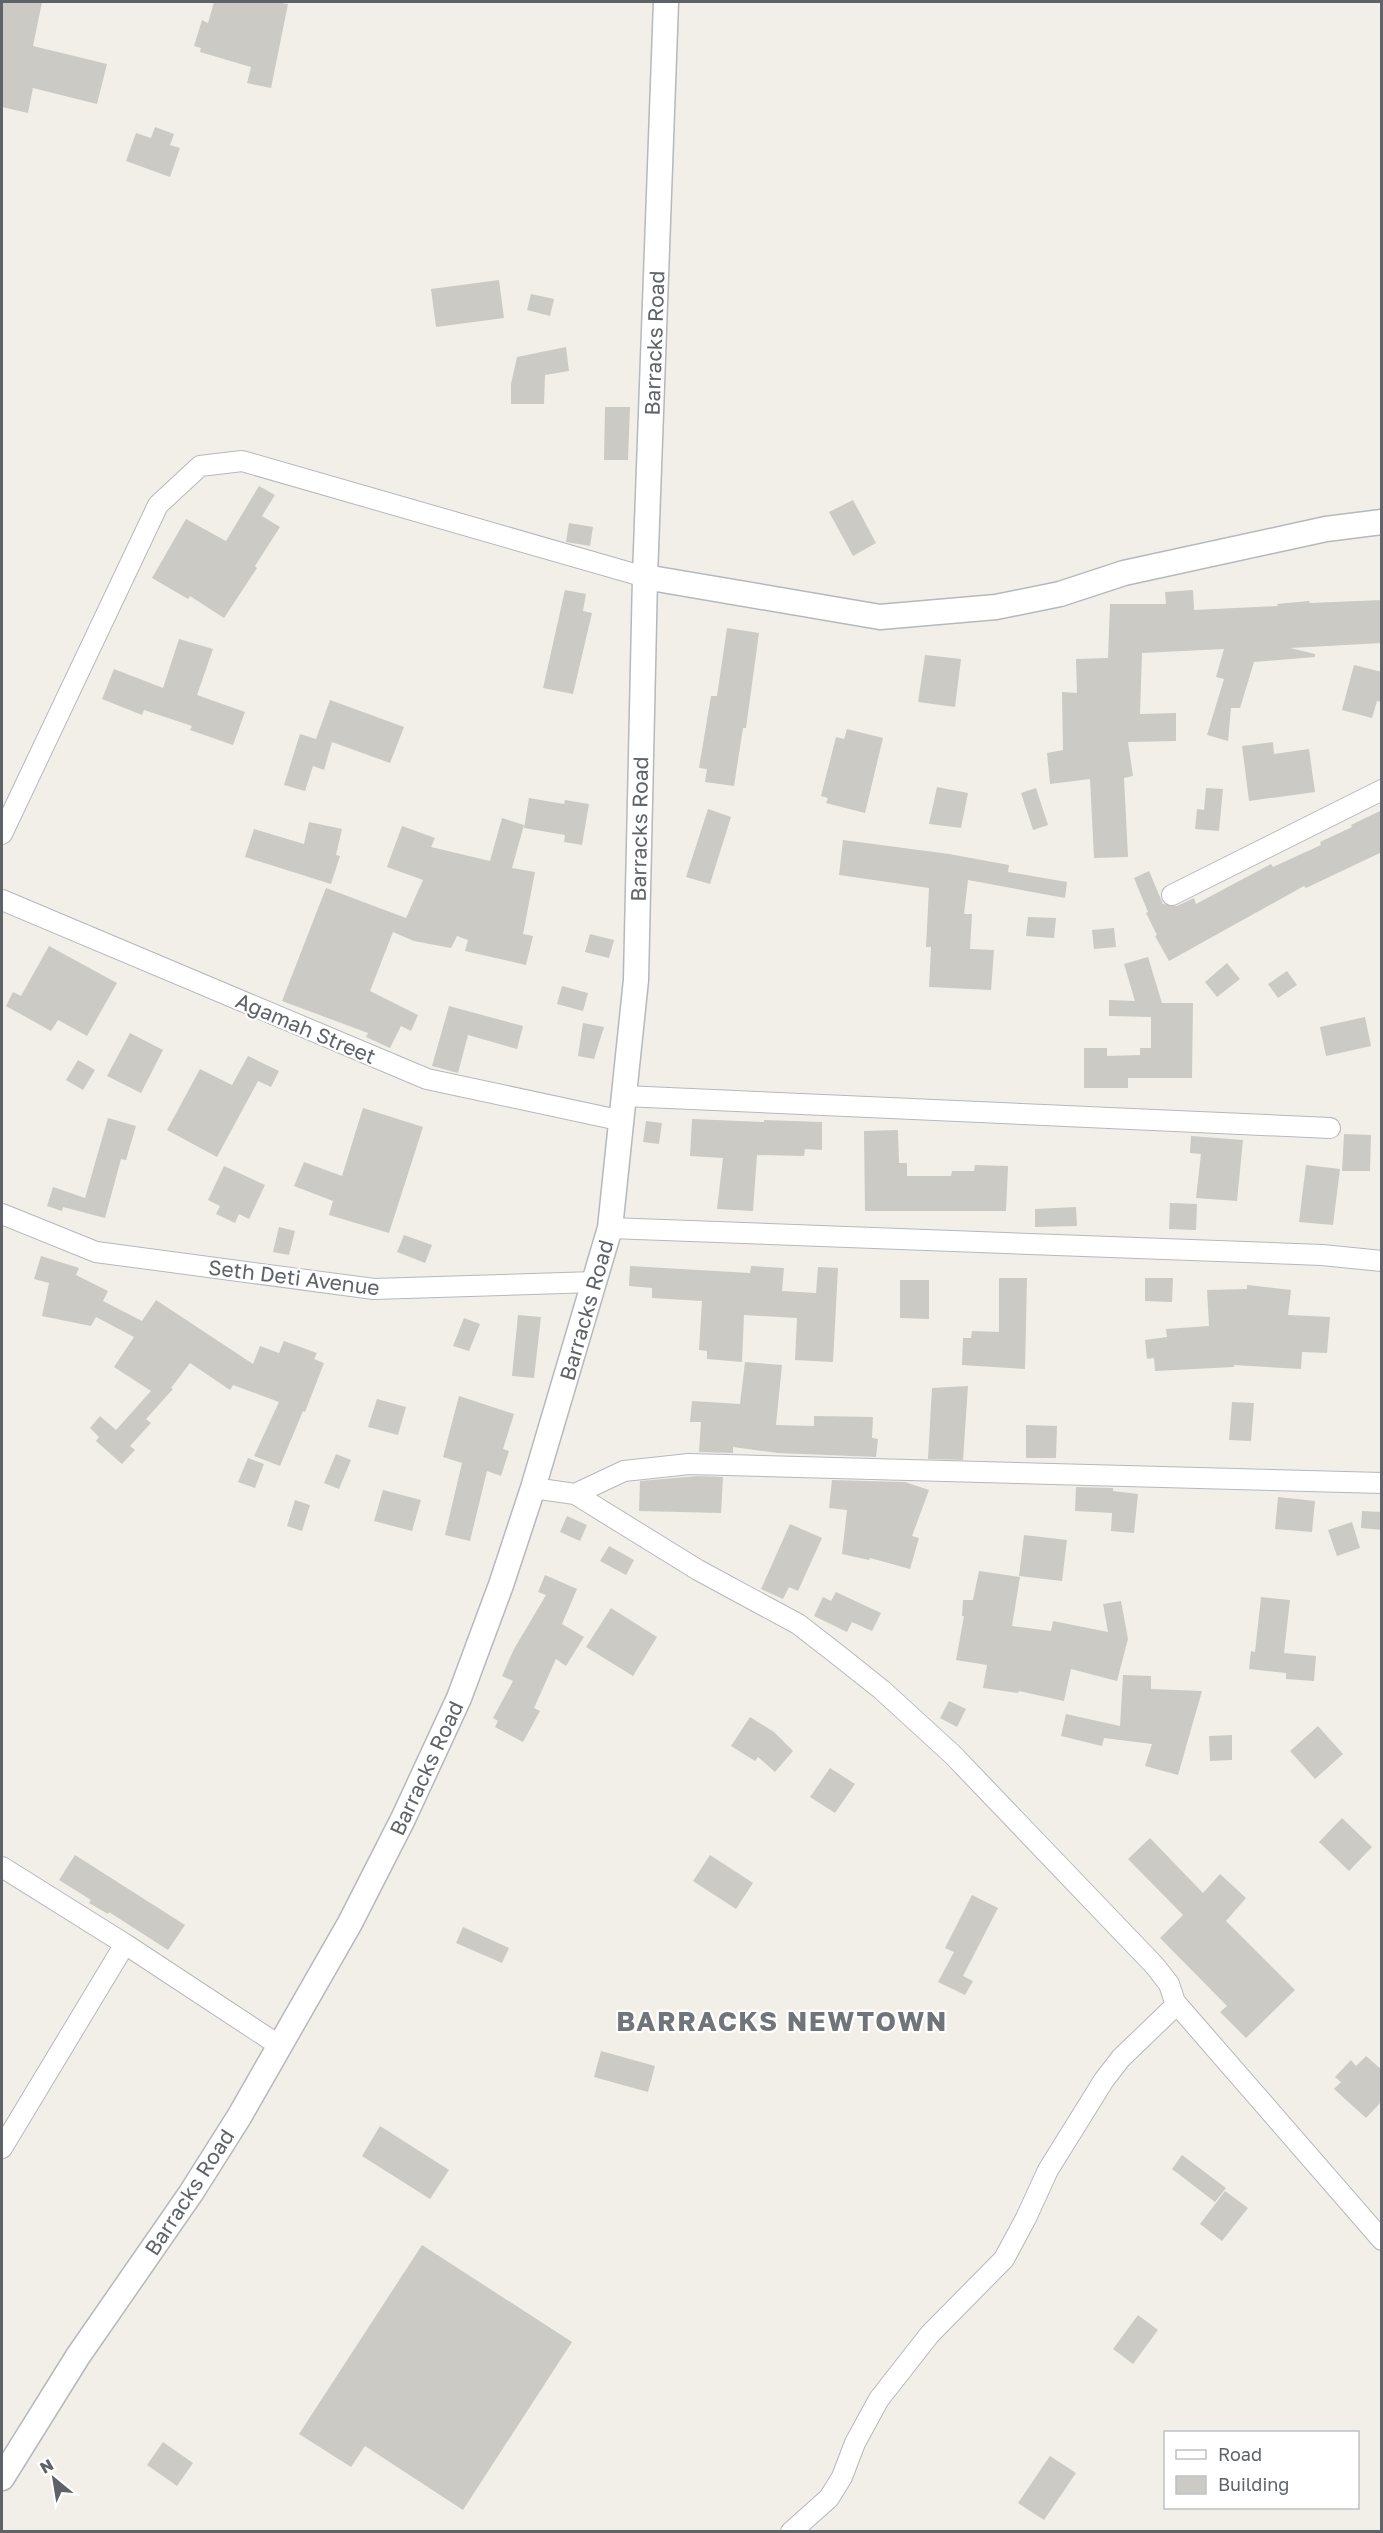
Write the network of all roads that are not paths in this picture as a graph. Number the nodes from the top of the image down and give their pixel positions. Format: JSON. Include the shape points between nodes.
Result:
{"nodes":[{"id":1,"x":666,"y":2,"type":"edge"},
{"id":2,"x":1382,"y":522,"type":"edge"},
{"id":3,"x":645,"y":577,"type":"junction"},
{"id":4,"x":1382,"y":789,"type":"edge"},
{"id":5,"x":2,"y":834,"type":"edge"},
{"id":6,"x":1172,"y":895,"type":"dead end"},
{"id":7,"x":2,"y":900,"type":"edge"},
{"id":8,"x":624,"y":1096,"type":"junction"},
{"id":9,"x":623,"y":1121,"type":"junction"},
{"id":10,"x":1330,"y":1128,"type":"dead end"},
{"id":11,"x":2,"y":1214,"type":"edge"},
{"id":12,"x":610,"y":1228,"type":"junction"},
{"id":13,"x":1382,"y":1261,"type":"edge"},
{"id":14,"x":595,"y":1282,"type":"junction"},
{"id":15,"x":1382,"y":1483,"type":"edge"},
{"id":16,"x":533,"y":1488,"type":"junction"},
{"id":17,"x":575,"y":1494,"type":"junction"},
{"id":18,"x":2,"y":1867,"type":"edge"},
{"id":19,"x":125,"y":1944,"type":"junction"},
{"id":20,"x":1175,"y":2002,"type":"junction"},
{"id":21,"x":279,"y":2046,"type":"junction"},
{"id":22,"x":2,"y":2148,"type":"edge"},
{"id":23,"x":1382,"y":2240,"type":"edge"},
{"id":24,"x":2,"y":2478,"type":"edge"},
{"id":25,"x":790,"y":2532,"type":"edge"}],
"edges":[{"from":1,"to":3,"type":"street","name":"Barracks Road"},
{"from":2,"to":3,"type":"street","via":[[1326,529],[1135,571],[996,608],[880,617]]},
{"from":3,"to":5,"type":"street","via":[[242,461],[200,466],[158,505]]},
{"from":3,"to":8,"type":"street","name":"Barracks Road","via":[[636,980]]},
{"from":4,"to":6,"type":"street"},
{"from":7,"to":9,"type":"street","name":"Agamah Street","via":[[427,1079]]},
{"from":8,"to":9,"type":"street","name":"Barracks Road"},
{"from":8,"to":10,"type":"street"},
{"from":9,"to":12,"type":"street","name":"Barracks Road"},
{"from":11,"to":14,"type":"street","name":"Seth Deti Avenue","via":[[96,1252],[374,1289]]},
{"from":12,"to":13,"type":"street"},
{"from":12,"to":14,"type":"street","name":"Barracks Road"},
{"from":14,"to":16,"type":"street","name":"Barracks Road"},
{"from":15,"to":17,"type":"street","via":[[689,1464],[624,1471]]},
{"from":16,"to":17,"type":"street"},
{"from":16,"to":21,"type":"street","name":"Barracks Road","via":[[459,1698],[355,1913]]},
{"from":17,"to":20,"type":"street","via":[[698,1570],[798,1624],[882,1690],[985,1788],[1147,1957],[1169,1984]]},
{"from":18,"to":19,"type":"street"},
{"from":19,"to":21,"type":"street"},
{"from":19,"to":22,"type":"street"},
{"from":20,"to":23,"type":"street"},
{"from":20,"to":25,"type":"street","via":[[1104,2080],[1048,2170],[1004,2259],[930,2334],[879,2399],[829,2498]]},
{"from":21,"to":24,"type":"street","name":"Barracks Road","via":[[191,2193],[78,2356]]}]}
